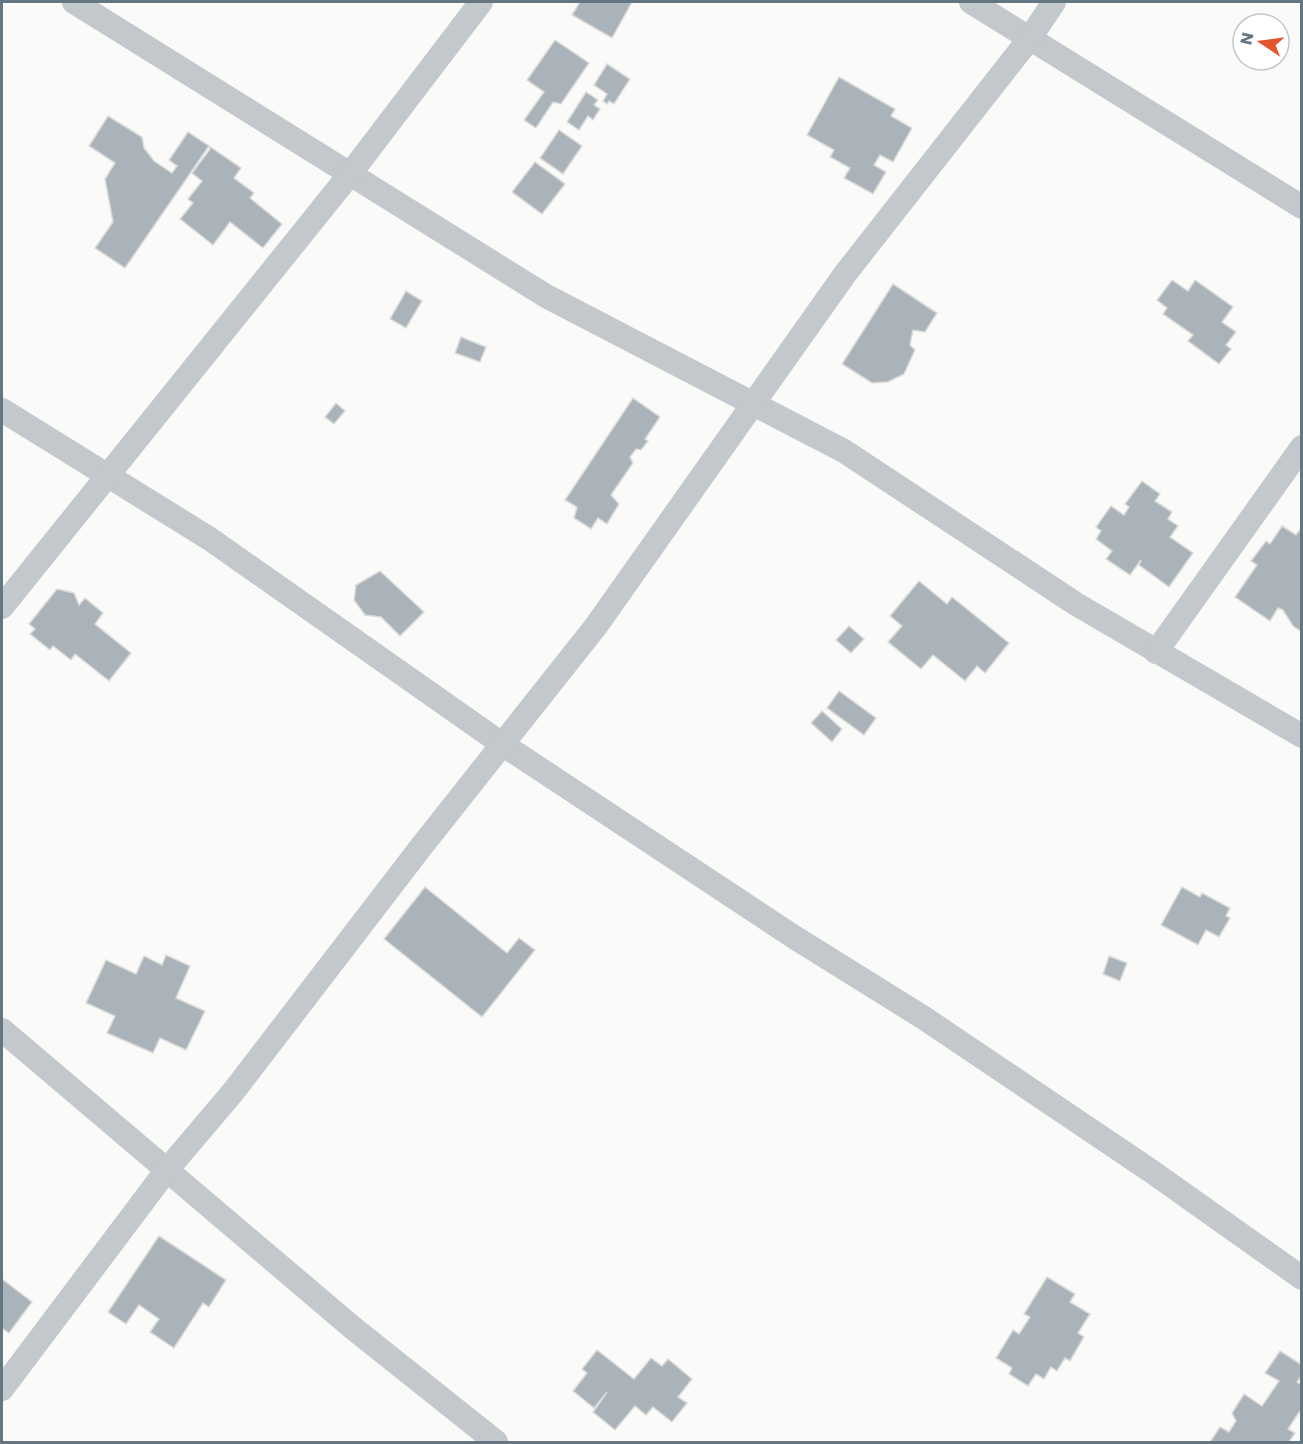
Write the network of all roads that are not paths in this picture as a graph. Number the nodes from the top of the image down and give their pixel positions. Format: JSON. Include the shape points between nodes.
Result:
{"nodes":[{"id":1,"x":74,"y":2,"type":"edge"},
{"id":2,"x":481,"y":2,"type":"edge"},
{"id":3,"x":971,"y":2,"type":"edge"},
{"id":4,"x":1054,"y":2,"type":"edge"},
{"id":5,"x":1030,"y":38,"type":"junction"},
{"id":6,"x":350,"y":174,"type":"junction"},
{"id":7,"x":1302,"y":207,"type":"edge"},
{"id":8,"x":755,"y":404,"type":"junction"},
{"id":9,"x":2,"y":410,"type":"edge"},
{"id":10,"x":1302,"y":447,"type":"edge"},
{"id":11,"x":109,"y":476,"type":"junction"},
{"id":12,"x":2,"y":607,"type":"edge"},
{"id":13,"x":1156,"y":651,"type":"junction"},
{"id":14,"x":1302,"y":736,"type":"edge"},
{"id":15,"x":502,"y":744,"type":"junction"},
{"id":16,"x":2,"y":1030,"type":"edge"},
{"id":17,"x":166,"y":1171,"type":"junction"},
{"id":18,"x":1302,"y":1278,"type":"edge"},
{"id":19,"x":2,"y":1389,"type":"edge"},
{"id":20,"x":496,"y":1443,"type":"edge"}],
"edges":[{"from":1,"to":6,"type":"street"},
{"from":2,"to":6,"type":"street"},
{"from":3,"to":5,"type":"street"},
{"from":4,"to":5,"type":"street"},
{"from":5,"to":7,"type":"street"},
{"from":5,"to":8,"type":"street","via":[[845,274]]},
{"from":6,"to":8,"type":"street","via":[[546,296]]},
{"from":6,"to":11,"type":"street"},
{"from":8,"to":13,"type":"street","via":[[844,451],[1076,604]]},
{"from":8,"to":15,"type":"street","via":[[596,626]]},
{"from":9,"to":11,"type":"street"},
{"from":10,"to":13,"type":"street"},
{"from":11,"to":12,"type":"street"},
{"from":11,"to":15,"type":"street","via":[[210,539]]},
{"from":13,"to":14,"type":"street"},
{"from":15,"to":17,"type":"street","via":[[233,1092]]},
{"from":15,"to":18,"type":"street","via":[[934,1025]]},
{"from":16,"to":17,"type":"street"},
{"from":17,"to":19,"type":"street"},
{"from":17,"to":20,"type":"street"}]}
